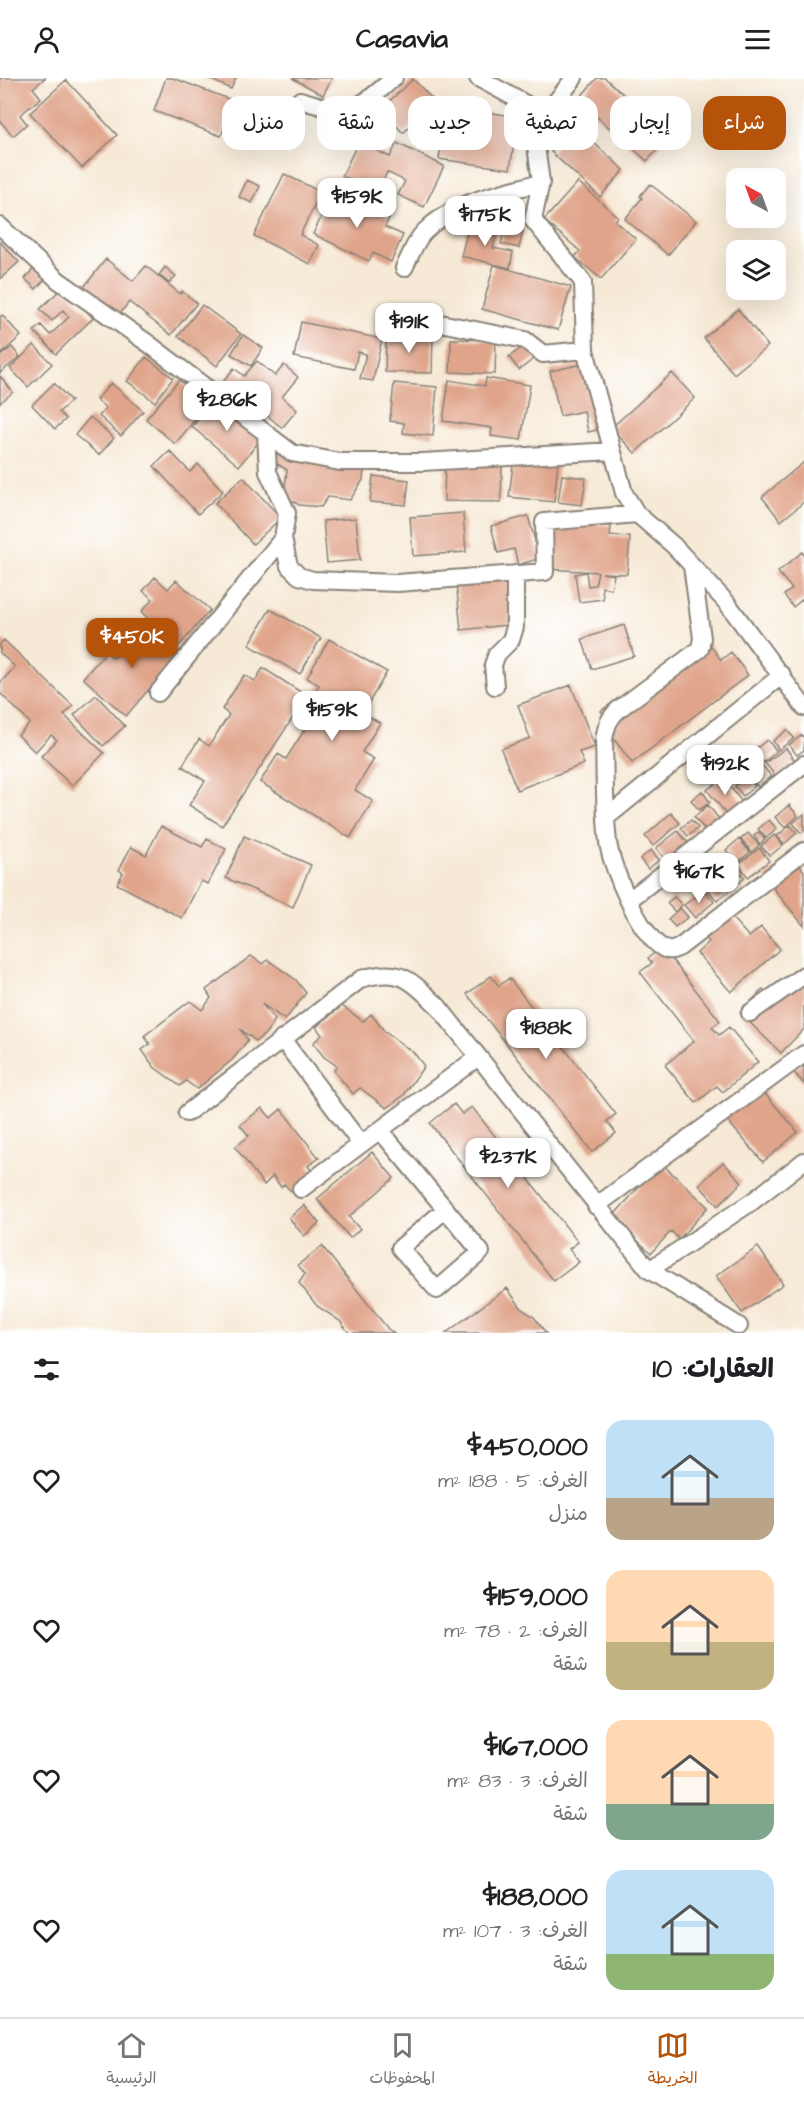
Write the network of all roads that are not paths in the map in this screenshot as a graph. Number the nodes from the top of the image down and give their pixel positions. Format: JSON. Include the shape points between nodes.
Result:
{"nodes":[{"id":1,"x":394,"y":78,"type":"edge"},
{"id":2,"x":478,"y":78,"type":"edge"},
{"id":3,"x":574,"y":78,"type":"edge"},
{"id":4,"x":511,"y":96,"type":"edge"},
{"id":5,"x":560,"y":96,"type":"edge"},
{"id":6,"x":305,"y":101,"type":"edge"},
{"id":7,"x":537,"y":150,"type":"edge"},
{"id":8,"x":542,"y":182,"type":"junction"},
{"id":9,"x":0,"y":226,"type":"edge"},
{"id":10,"x":404,"y":268,"type":"dead end"},
{"id":11,"x":390,"y":313,"type":"dead end"},
{"id":12,"x":585,"y":350,"type":"junction"},
{"id":13,"x":266,"y":433,"type":"junction"},
{"id":14,"x":612,"y":451,"type":"junction"},
{"id":15,"x":637,"y":514,"type":"junction"},
{"id":16,"x":283,"y":538,"type":"junction"},
{"id":17,"x":692,"y":566,"type":"junction"},
{"id":18,"x":515,"y":574,"type":"junction"},
{"id":19,"x":782,"y":675,"type":"junction"},
{"id":20,"x":495,"y":686,"type":"dead end"},
{"id":21,"x":158,"y":693,"type":"dead end"},
{"id":22,"x":804,"y":707,"type":"edge"},
{"id":23,"x":804,"y":764,"type":"edge"},
{"id":24,"x":607,"y":818,"type":"junction"},
{"id":25,"x":804,"y":851,"type":"edge"},
{"id":26,"x":629,"y":900,"type":"junction"},
{"id":27,"x":804,"y":975,"type":"edge"},
{"id":28,"x":750,"y":1013,"type":"dead end"},
{"id":29,"x":282,"y":1039,"type":"junction"},
{"id":30,"x":804,"y":1054,"type":"edge"},
{"id":31,"x":478,"y":1057,"type":"junction"},
{"id":32,"x":187,"y":1113,"type":"dead end"},
{"id":33,"x":380,"y":1130,"type":"junction"},
{"id":34,"x":362,"y":1144,"type":"junction"},
{"id":35,"x":804,"y":1161,"type":"edge"},
{"id":36,"x":301,"y":1189,"type":"dead end"},
{"id":37,"x":596,"y":1206,"type":"junction"},
{"id":38,"x":446,"y":1209,"type":"junction"},
{"id":39,"x":649,"y":1270,"type":"junction"},
{"id":40,"x":739,"y":1326,"type":"dead end"}],
"edges":[{"from":1,"to":6,"type":"street","via":[[357,107],[346,110]]},
{"from":2,"to":4,"type":"street"},
{"from":3,"to":5,"type":"street"},
{"from":7,"to":8,"type":"street"},
{"from":8,"to":10,"type":"street","via":[[465,204],[441,217],[422,234]]},
{"from":8,"to":12,"type":"street","via":[[533,220],[583,282]]},
{"from":9,"to":13,"type":"street","via":[[58,280]]},
{"from":11,"to":12,"type":"street","via":[[525,340],[543,354]]},
{"from":12,"to":14,"type":"street"},
{"from":13,"to":14,"type":"street","via":[[292,453],[340,462],[423,462]]},
{"from":13,"to":16,"type":"street","via":[[268,472],[287,513]]},
{"from":14,"to":15,"type":"street","via":[[624,493]]},
{"from":15,"to":17,"type":"street"},
{"from":15,"to":18,"type":"street","via":[[544,522],[545,572]]},
{"from":16,"to":18,"type":"street","via":[[289,566],[299,576],[313,580],[398,583]]},
{"from":16,"to":21,"type":"street"},
{"from":17,"to":19,"type":"street","via":[[727,603]]},
{"from":17,"to":24,"type":"street","via":[[702,638],[700,649],[610,717],[604,740]]},
{"from":18,"to":20,"type":"street","via":[[515,627],[511,640],[497,654],[493,665]]},
{"from":19,"to":22,"type":"street"},
{"from":19,"to":24,"type":"street"},
{"from":23,"to":26,"type":"street"},
{"from":24,"to":26,"type":"street","via":[[613,863]]},
{"from":25,"to":26,"type":"street","via":[[672,951],[655,943]]},
{"from":27,"to":28,"type":"street"},
{"from":29,"to":31,"type":"street","via":[[361,979],[380,973],[400,976],[416,986],[437,1005]]},
{"from":29,"to":32,"type":"street"},
{"from":29,"to":34,"type":"street"},
{"from":30,"to":37,"type":"street"},
{"from":31,"to":33,"type":"street"},
{"from":31,"to":37,"type":"street"},
{"from":33,"to":34,"type":"street"},
{"from":33,"to":38,"type":"street"},
{"from":34,"to":36,"type":"street"},
{"from":35,"to":39,"type":"street","via":[[753,1201]]},
{"from":37,"to":39,"type":"street"},
{"from":38,"to":38,"type":"street","via":[[400,1248],[437,1290],[481,1252]]},
{"from":39,"to":40,"type":"street"}]}
